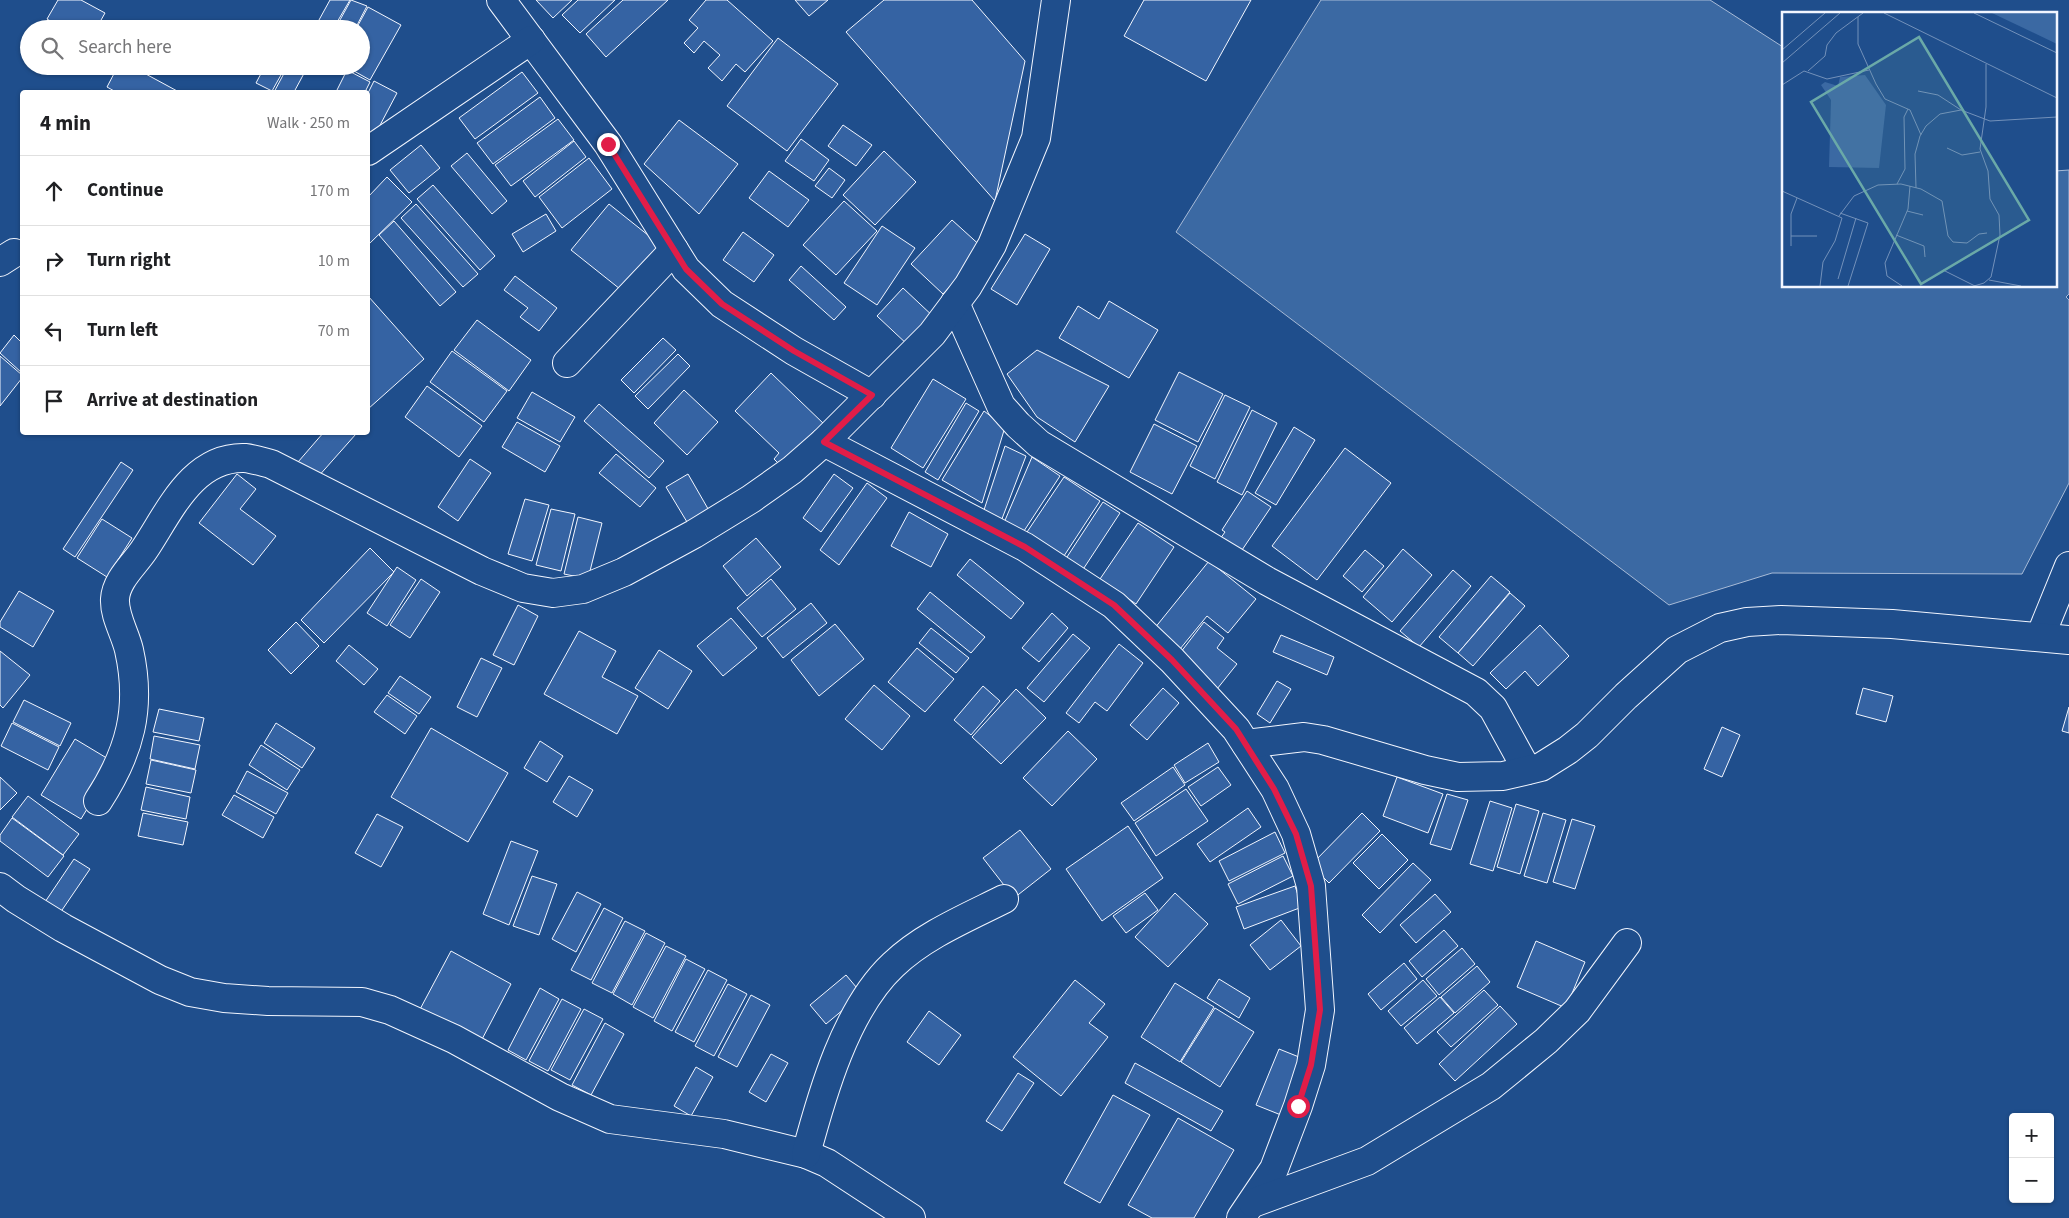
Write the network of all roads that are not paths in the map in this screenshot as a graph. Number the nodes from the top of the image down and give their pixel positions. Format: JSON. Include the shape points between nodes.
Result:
{"nodes":[{"id":1,"x":501,"y":0,"type":"edge"},
{"id":2,"x":1056,"y":0,"type":"edge"},
{"id":3,"x":531,"y":40,"type":"junction"},
{"id":4,"x":370,"y":150,"type":"edge"},
{"id":5,"x":674,"y":250,"type":"junction"},
{"id":6,"x":955,"y":303,"type":"junction"},
{"id":7,"x":567,"y":363,"type":"dead end"},
{"id":8,"x":872,"y":395,"type":"junction"},
{"id":9,"x":824,"y":442,"type":"junction"},
{"id":10,"x":2069,"y":566,"type":"edge"},
{"id":11,"x":2040,"y":637,"type":"junction"},
{"id":12,"x":2069,"y":640,"type":"edge"},
{"id":13,"x":1246,"y":744,"type":"junction"},
{"id":14,"x":1527,"y":770,"type":"junction"},
{"id":15,"x":98,"y":801,"type":"dead end"},
{"id":16,"x":0,"y":887,"type":"edge"},
{"id":17,"x":1004,"y":899,"type":"dead end"},
{"id":18,"x":1627,"y":943,"type":"dead end"},
{"id":19,"x":806,"y":1154,"type":"junction"},
{"id":20,"x":1247,"y":1210,"type":"edge"},
{"id":21,"x":911,"y":1218,"type":"edge"}],
"edges":[{"from":1,"to":3,"type":"street"},
{"from":2,"to":6,"type":"street","via":[[1036,138],[992,245]]},
{"from":3,"to":4,"type":"street"},
{"from":3,"to":5,"type":"street","via":[[608,144]]},
{"from":5,"to":7,"type":"street"},
{"from":5,"to":8,"type":"street","via":[[686,269],[722,304],[794,351]]},
{"from":6,"to":8,"type":"street","via":[[932,334]]},
{"from":6,"to":14,"type":"street","via":[[1001,406],[1039,444],[1266,581],[1476,692],[1493,708]]},
{"from":8,"to":9,"type":"street"},
{"from":9,"to":13,"type":"street","via":[[1025,547],[1114,605],[1172,660]]},
{"from":9,"to":15,"type":"street","via":[[792,470],[694,534],[624,572],[583,588],[553,593],[523,588],[482,571],[271,464],[246,458],[224,461],[197,475],[178,496],[118,585],[116,610],[133,666],[130,733],[124,755]]},
{"from":10,"to":11,"type":"street"},
{"from":11,"to":12,"type":"street"},
{"from":11,"to":14,"type":"street","via":[[1892,624],[1781,620],[1720,628],[1677,650],[1568,750],[1541,767]]},
{"from":13,"to":14,"type":"street","via":[[1304,737],[1458,777],[1503,776]]},
{"from":13,"to":20,"type":"street","via":[[1274,789],[1296,834],[1311,886],[1320,1010],[1311,1065],[1298,1106],[1274,1169]]},
{"from":16,"to":19,"type":"street","via":[[63,928],[160,980],[190,992],[268,1001],[362,1002],[390,1010],[454,1039],[560,1097],[610,1118],[724,1134]]},
{"from":17,"to":19,"type":"street","via":[[913,949],[875,986],[833,1064]]},
{"from":18,"to":20,"type":"street","via":[[1577,1011],[1492,1086],[1368,1161]]},
{"from":19,"to":21,"type":"street","via":[[827,1163]]}]}
